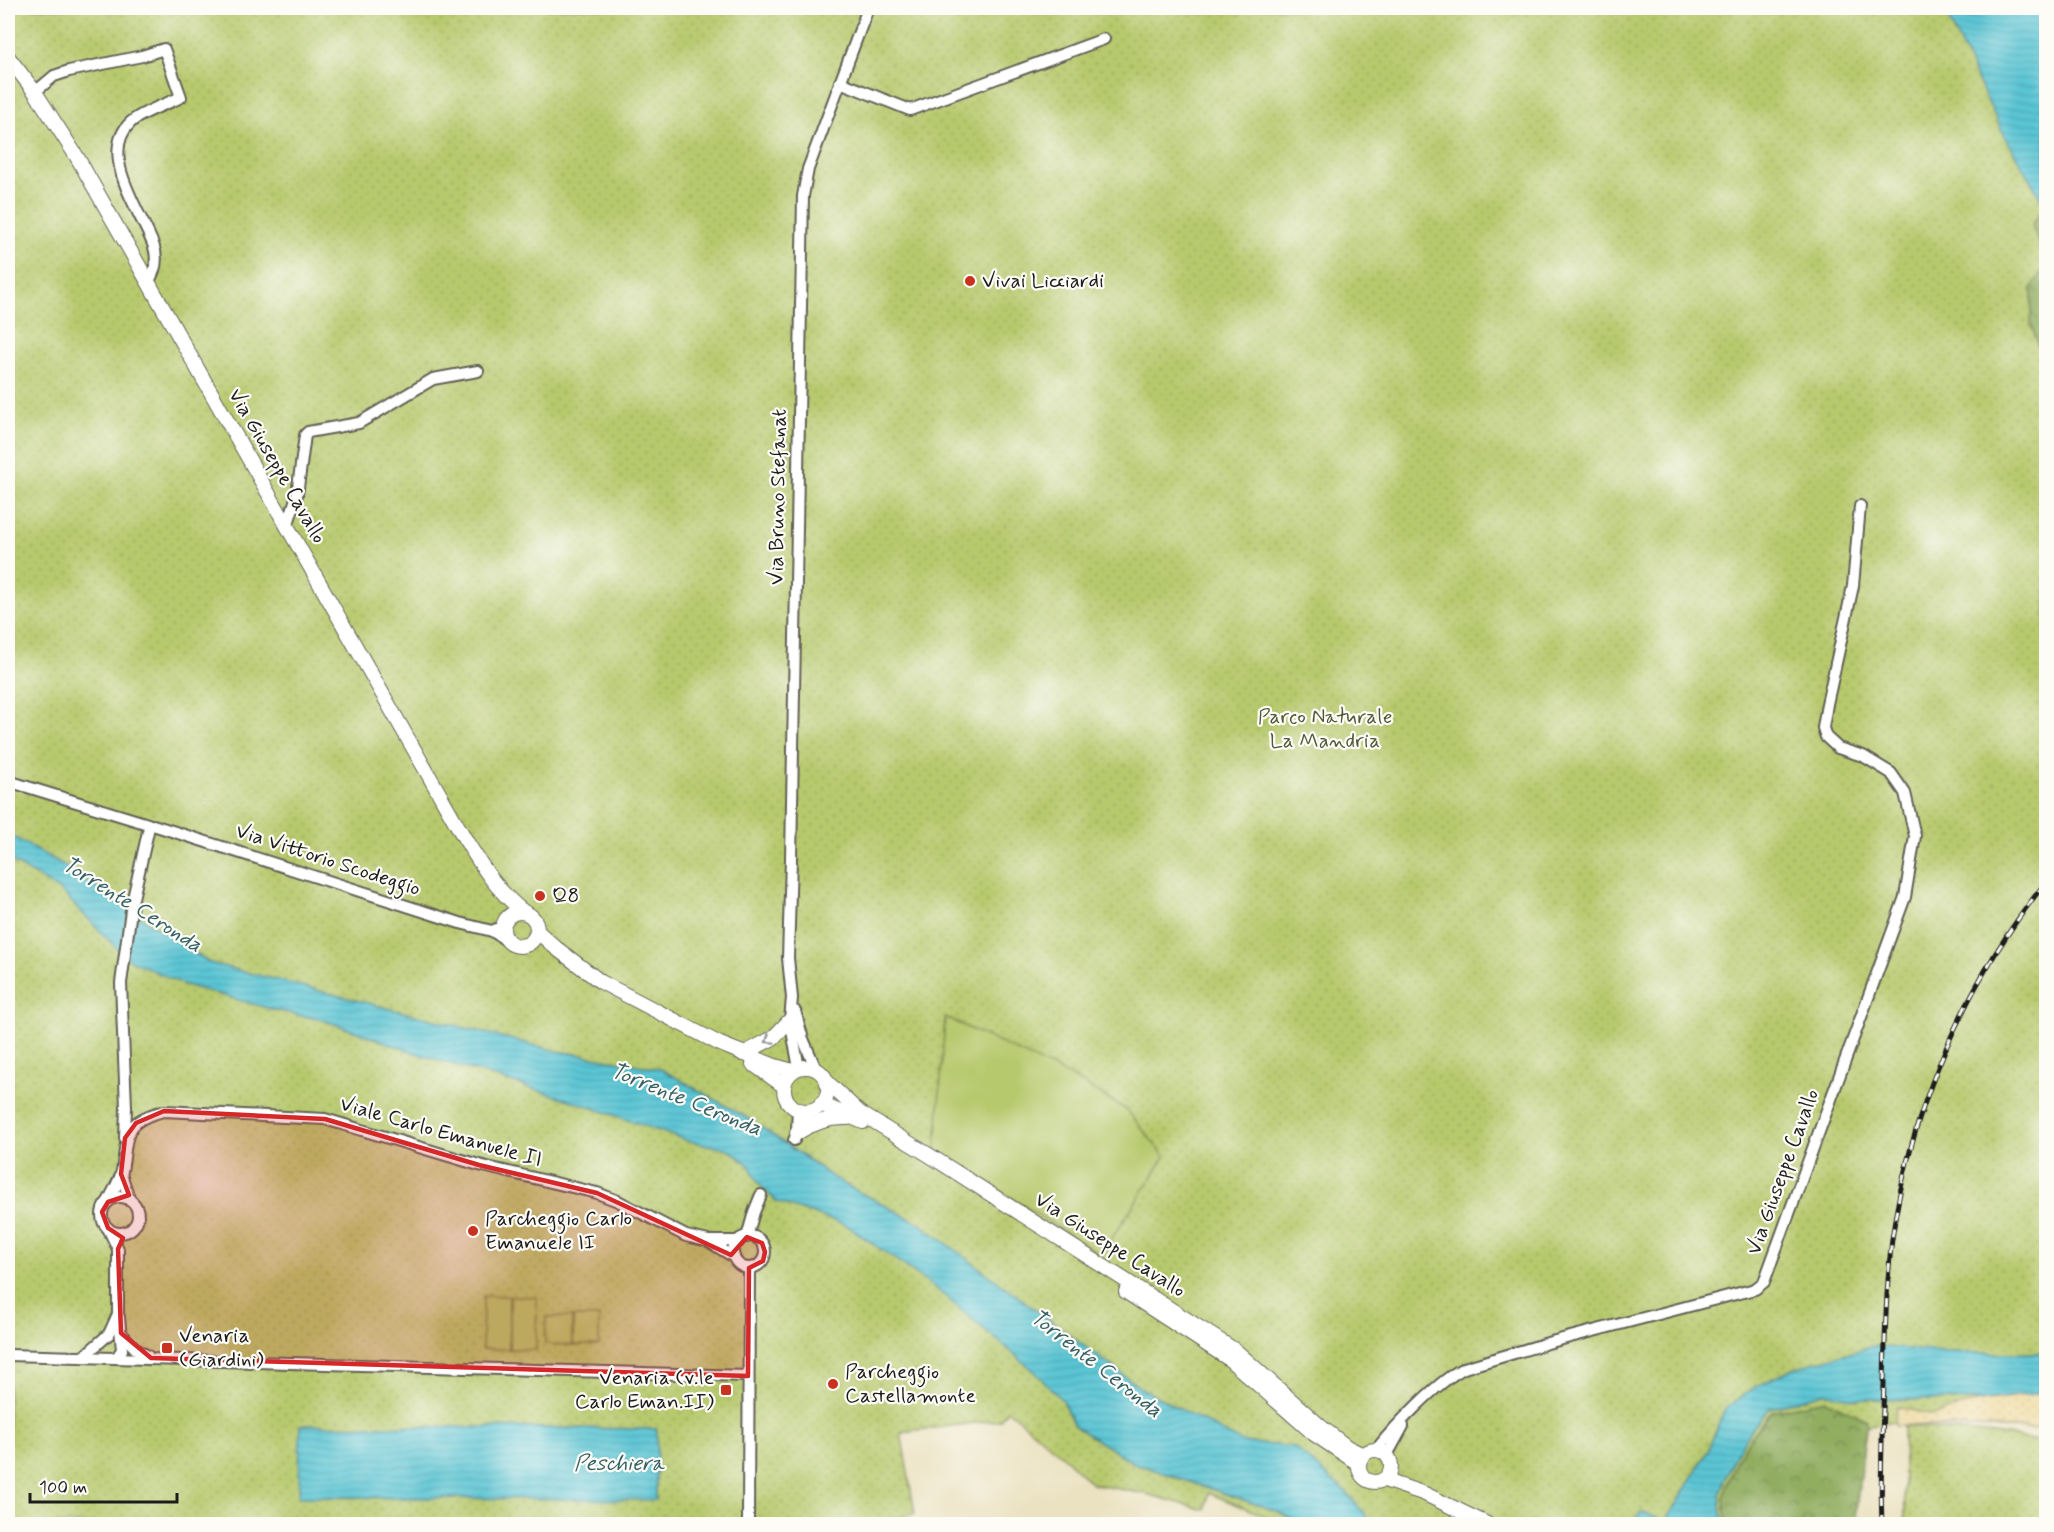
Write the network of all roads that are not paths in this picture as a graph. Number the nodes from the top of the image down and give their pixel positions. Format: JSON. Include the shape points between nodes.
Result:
{"nodes":[{"id":1,"x":868,"y":8,"type":"edge"},
{"id":2,"x":1104,"y":39,"type":"dead end"},
{"id":3,"x":8,"y":57,"type":"edge"},
{"id":4,"x":840,"y":82,"type":"junction"},
{"id":5,"x":35,"y":92,"type":"junction"},
{"id":6,"x":148,"y":282,"type":"junction"},
{"id":7,"x":478,"y":371,"type":"dead end"},
{"id":8,"x":1860,"y":506,"type":"dead end"},
{"id":9,"x":287,"y":526,"type":"junction"},
{"id":10,"x":8,"y":781,"type":"edge"},
{"id":11,"x":150,"y":826,"type":"junction"},
{"id":12,"x":518,"y":913,"type":"junction"},
{"id":13,"x":497,"y":928,"type":"junction"},
{"id":14,"x":534,"y":936,"type":"junction"},
{"id":15,"x":792,"y":998,"type":"junction"},
{"id":16,"x":790,"y":1020,"type":"junction"},
{"id":17,"x":720,"y":1044,"type":"junction"},
{"id":18,"x":743,"y":1054,"type":"junction"},
{"id":19,"x":796,"y":1069,"type":"junction"},
{"id":20,"x":816,"y":1069,"type":"junction"},
{"id":21,"x":827,"y":1082,"type":"junction"},
{"id":22,"x":784,"y":1086,"type":"junction"},
{"id":23,"x":810,"y":1108,"type":"junction"},
{"id":24,"x":856,"y":1118,"type":"junction"},
{"id":25,"x":795,"y":1137,"type":"joint"},
{"id":26,"x":125,"y":1138,"type":"junction"},
{"id":27,"x":121,"y":1174,"type":"junction"},
{"id":28,"x":761,"y":1195,"type":"dead end"},
{"id":29,"x":130,"y":1201,"type":"junction"},
{"id":30,"x":108,"y":1202,"type":"junction"},
{"id":31,"x":108,"y":1228,"type":"junction"},
{"id":32,"x":129,"y":1230,"type":"junction"},
{"id":33,"x":747,"y":1239,"type":"junction"},
{"id":34,"x":708,"y":1241,"type":"junction"},
{"id":35,"x":118,"y":1249,"type":"junction"},
{"id":36,"x":734,"y":1257,"type":"junction"},
{"id":37,"x":749,"y":1268,"type":"junction"},
{"id":38,"x":116,"y":1332,"type":"junction"},
{"id":39,"x":8,"y":1355,"type":"edge"},
{"id":40,"x":83,"y":1357,"type":"junction"},
{"id":41,"x":114,"y":1358,"type":"junction"},
{"id":42,"x":151,"y":1358,"type":"junction"},
{"id":43,"x":748,"y":1376,"type":"junction"},
{"id":44,"x":1371,"y":1456,"type":"junction"},
{"id":45,"x":1388,"y":1475,"type":"junction"},
{"id":46,"x":747,"y":1524,"type":"edge"},
{"id":47,"x":1487,"y":1524,"type":"edge"}],
"edges":[{"from":1,"to":4,"type":"street","name":"Via Bruno Stefanat"},
{"from":2,"to":4,"type":"street","via":[[910,110]]},
{"from":3,"to":5,"type":"street","name":"Via Giuseppe Cavallo"},
{"from":4,"to":15,"type":"street","name":"Via Bruno Stefanat","via":[[808,169],[803,196],[788,958]]},
{"from":5,"to":6,"type":"street","name":"Via Giuseppe Cavallo"},
{"from":5,"to":6,"type":"street","via":[[54,76],[164,49],[181,97],[131,122],[118,152],[127,190],[154,248],[153,274]]},
{"from":6,"to":9,"type":"street","name":"Via Giuseppe Cavallo"},
{"from":7,"to":9,"type":"street","via":[[433,379],[359,423],[305,435],[297,495]]},
{"from":8,"to":44,"type":"street","name":"Via Giuseppe Cavallo","via":[[1853,586],[1823,728],[1838,748],[1863,756],[1891,773],[1905,793],[1915,836],[1905,897],[1764,1282],[1755,1289],[1464,1368],[1412,1411]]},
{"from":9,"to":12,"type":"street","name":"Via Giuseppe Cavallo","via":[[465,839]]},
{"from":10,"to":11,"type":"street","name":"Via Vittorio Scodeggio"},
{"from":11,"to":13,"type":"street","name":"Via Vittorio Scodeggio","via":[[460,923]]},
{"from":11,"to":26,"type":"street","via":[[132,903],[121,983]]},
{"from":12,"to":13,"type":"street"},
{"from":12,"to":14,"type":"street","via":[[535,921]]},
{"from":13,"to":14,"type":"street","via":[[511,943],[521,946]]},
{"from":14,"to":17,"type":"street","via":[[601,982]]},
{"from":15,"to":16,"type":"street","name":"Via Bruno Stefanat"},
{"from":15,"to":20,"type":"street","name":"Via Bruno Stefanat"},
{"from":16,"to":18,"type":"street","one_way":true,"via":[[774,1038]]},
{"from":16,"to":19,"type":"street","name":"Via Bruno Stefanat"},
{"from":17,"to":18,"type":"street"},
{"from":17,"to":22,"type":"street"},
{"from":18,"to":19,"type":"street"},
{"from":19,"to":20,"type":"street"},
{"from":19,"to":22,"type":"street","via":[[788,1075]]},
{"from":20,"to":21,"type":"street"},
{"from":21,"to":23,"type":"street","via":[[827,1094]]},
{"from":21,"to":44,"type":"street","name":"Via Giuseppe Cavallo","via":[[860,1113],[1236,1351],[1347,1447]]},
{"from":22,"to":23,"type":"street","via":[[787,1100]]},
{"from":23,"to":24,"type":"street","name":"Via Giuseppe Cavallo"},
{"from":23,"to":25,"type":"street"},
{"from":24,"to":25,"type":"street","via":[[835,1117],[810,1125]]},
{"from":24,"to":44,"type":"street","name":"Via Giuseppe Cavallo","via":[[1229,1359],[1314,1434]]},
{"from":26,"to":27,"type":"street"},
{"from":26,"to":34,"type":"street","name":"Viale Carlo Emanuele II","via":[[136,1123],[164,1111],[325,1119],[479,1165],[597,1193],[686,1236]]},
{"from":27,"to":29,"type":"street"},
{"from":27,"to":30,"type":"street"},
{"from":28,"to":33,"type":"street"},
{"from":29,"to":30,"type":"street","via":[[119,1198]]},
{"from":29,"to":32,"type":"street","via":[[137,1216]]},
{"from":30,"to":31,"type":"street","via":[[102,1212]]},
{"from":31,"to":32,"type":"street","via":[[118,1233]]},
{"from":31,"to":35,"type":"street"},
{"from":32,"to":35,"type":"street"},
{"from":33,"to":34,"type":"street","name":"Viale Carlo Emanuele II"},
{"from":33,"to":36,"type":"street","via":[[735,1248]]},
{"from":33,"to":37,"type":"street","via":[[764,1247],[765,1257]]},
{"from":34,"to":36,"type":"street","name":"Viale Carlo Emanuele II"},
{"from":35,"to":38,"type":"street","via":[[121,1322]]},
{"from":36,"to":37,"type":"street"},
{"from":37,"to":43,"type":"street"},
{"from":38,"to":40,"type":"street"},
{"from":38,"to":41,"type":"street"},
{"from":38,"to":42,"type":"street"},
{"from":39,"to":40,"type":"street"},
{"from":40,"to":41,"type":"street"},
{"from":41,"to":42,"type":"street"},
{"from":42,"to":43,"type":"street"},
{"from":43,"to":46,"type":"street"},
{"from":44,"to":45,"type":"street","via":[[1390,1459]]},
{"from":44,"to":45,"type":"street","via":[[1359,1470],[1364,1478],[1374,1482]]},
{"from":45,"to":47,"type":"street"}]}
